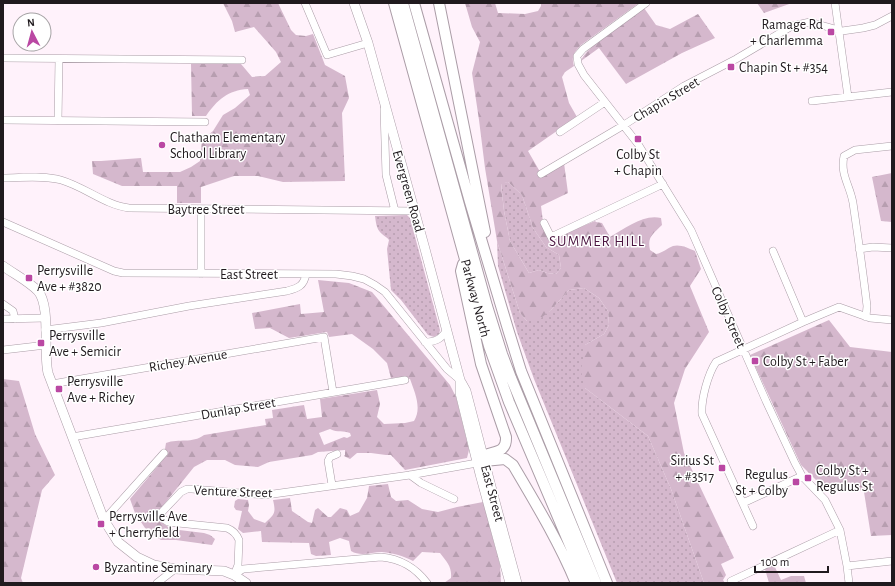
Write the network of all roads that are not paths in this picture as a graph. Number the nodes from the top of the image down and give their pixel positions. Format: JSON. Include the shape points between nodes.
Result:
{"nodes":[{"id":1,"x":304,"y":3,"type":"edge"},
{"id":2,"x":354,"y":3,"type":"edge"},
{"id":3,"x":394,"y":3,"type":"edge"},
{"id":4,"x":403,"y":3,"type":"edge"},
{"id":5,"x":414,"y":3,"type":"edge"},
{"id":6,"x":439,"y":3,"type":"edge"},
{"id":7,"x":835,"y":3,"type":"edge"},
{"id":8,"x":644,"y":5,"type":"edge"},
{"id":9,"x":892,"y":16,"type":"edge"},
{"id":10,"x":838,"y":30,"type":"junction"},
{"id":11,"x":368,"y":43,"type":"junction"},
{"id":12,"x":3,"y":58,"type":"edge"},
{"id":13,"x":59,"y":59,"type":"junction"},
{"id":14,"x":242,"y":60,"type":"dead end"},
{"id":15,"x":892,"y":92,"type":"edge"},
{"id":16,"x":848,"y":97,"type":"junction"},
{"id":17,"x":384,"y":101,"type":"junction"},
{"id":18,"x":812,"y":101,"type":"dead end"},
{"id":19,"x":605,"y":102,"type":"junction"},
{"id":20,"x":3,"y":120,"type":"edge"},
{"id":21,"x":58,"y":121,"type":"junction"},
{"id":22,"x":205,"y":122,"type":"dead end"},
{"id":23,"x":624,"y":125,"type":"junction"},
{"id":24,"x":560,"y":132,"type":"dead end"},
{"id":25,"x":892,"y":146,"type":"edge"},
{"id":26,"x":541,"y":174,"type":"dead end"},
{"id":27,"x":3,"y":178,"type":"edge"},
{"id":28,"x":663,"y":184,"type":"junction"},
{"id":29,"x":201,"y":209,"type":"junction"},
{"id":30,"x":396,"y":211,"type":"junction"},
{"id":31,"x":415,"y":211,"type":"junction"},
{"id":32,"x":3,"y":222,"type":"edge"},
{"id":33,"x":544,"y":223,"type":"dead end"},
{"id":34,"x":892,"y":248,"type":"edge"},
{"id":35,"x":859,"y":249,"type":"junction"},
{"id":36,"x":773,"y":251,"type":"dead end"},
{"id":37,"x":464,"y":257,"type":"junction"},
{"id":38,"x":3,"y":266,"type":"edge"},
{"id":39,"x":201,"y":274,"type":"junction"},
{"id":40,"x":306,"y":274,"type":"junction"},
{"id":41,"x":495,"y":285,"type":"junction"},
{"id":42,"x":3,"y":304,"type":"edge"},
{"id":43,"x":866,"y":317,"type":"junction"},
{"id":44,"x":45,"y":318,"type":"junction"},
{"id":45,"x":3,"y":319,"type":"edge"},
{"id":46,"x":14,"y":319,"type":"junction"},
{"id":47,"x":892,"y":320,"type":"edge"},
{"id":48,"x":804,"y":322,"type":"junction"},
{"id":49,"x":45,"y":330,"type":"junction"},
{"id":50,"x":447,"y":330,"type":"junction"},
{"id":51,"x":425,"y":342,"type":"junction"},
{"id":52,"x":46,"y":345,"type":"junction"},
{"id":53,"x":743,"y":349,"type":"junction"},
{"id":54,"x":3,"y":350,"type":"edge"},
{"id":55,"x":405,"y":380,"type":"dead end"},
{"id":56,"x":460,"y":380,"type":"junction"},
{"id":57,"x":52,"y":384,"type":"junction"},
{"id":58,"x":333,"y":392,"type":"junction"},
{"id":59,"x":72,"y":437,"type":"junction"},
{"id":60,"x":164,"y":453,"type":"dead end"},
{"id":61,"x":337,"y":454,"type":"dead end"},
{"id":62,"x":481,"y":460,"type":"junction"},
{"id":63,"x":410,"y":475,"type":"junction"},
{"id":64,"x":802,"y":476,"type":"junction"},
{"id":65,"x":332,"y":485,"type":"junction"},
{"id":66,"x":454,"y":499,"type":"dead end"},
{"id":67,"x":743,"y":503,"type":"junction"},
{"id":68,"x":104,"y":520,"type":"junction"},
{"id":69,"x":753,"y":526,"type":"dead end"},
{"id":70,"x":840,"y":530,"type":"junction"},
{"id":71,"x":892,"y":561,"type":"edge"},
{"id":72,"x":848,"y":566,"type":"junction"},
{"id":73,"x":175,"y":569,"type":"junction"},
{"id":74,"x":234,"y":575,"type":"junction"},
{"id":75,"x":731,"y":581,"type":"dead end"},
{"id":76,"x":157,"y":583,"type":"edge"},
{"id":77,"x":246,"y":583,"type":"edge"},
{"id":78,"x":427,"y":583,"type":"edge"},
{"id":79,"x":510,"y":583,"type":"edge"},
{"id":80,"x":517,"y":583,"type":"edge"},
{"id":81,"x":576,"y":583,"type":"edge"},
{"id":82,"x":586,"y":583,"type":"edge"},
{"id":83,"x":596,"y":583,"type":"edge"},
{"id":84,"x":607,"y":583,"type":"edge"},
{"id":85,"x":849,"y":583,"type":"edge"}],
"edges":[{"from":1,"to":11,"type":"street","via":[[326,55]]},
{"from":2,"to":11,"type":"main road","name":"Evergreen Road"},
{"from":3,"to":37,"type":"highway","name":"Parkway North"},
{"from":4,"to":83,"type":"highway","via":[[500,348]]},
{"from":5,"to":41,"type":"highway","name":"Parkway North"},
{"from":6,"to":41,"type":"highway"},
{"from":7,"to":10,"type":"street"},
{"from":8,"to":19,"type":"street","name":"Colby Street","via":[[582,49],[577,56],[584,75]]},
{"from":9,"to":10,"type":"street","via":[[875,25]]},
{"from":10,"to":16,"type":"street"},
{"from":10,"to":23,"type":"street","name":"Chapin Street","via":[[810,22],[792,26],[684,86]]},
{"from":11,"to":17,"type":"main road","name":"Evergreen Road"},
{"from":12,"to":13,"type":"street"},
{"from":13,"to":14,"type":"street"},
{"from":13,"to":21,"type":"street"},
{"from":15,"to":16,"type":"street"},
{"from":16,"to":18,"type":"street"},
{"from":17,"to":30,"type":"street","via":[[386,175]]},
{"from":17,"to":31,"type":"main road","name":"Evergreen Road"},
{"from":19,"to":23,"type":"street","name":"Colby Street"},
{"from":19,"to":24,"type":"street"},
{"from":20,"to":21,"type":"street"},
{"from":21,"to":22,"type":"street"},
{"from":23,"to":26,"type":"street","name":"Chapin Street"},
{"from":23,"to":28,"type":"street","name":"Colby Street"},
{"from":25,"to":35,"type":"street","via":[[855,150],[844,156],[843,173],[852,198]]},
{"from":27,"to":29,"type":"street","name":"Baytree Street","via":[[60,180],[112,204],[130,208]]},
{"from":28,"to":33,"type":"street","via":[[551,237]]},
{"from":28,"to":53,"type":"street","name":"Colby Street","via":[[691,230]]},
{"from":29,"to":30,"type":"street","name":"Baytree Street"},
{"from":29,"to":39,"type":"street"},
{"from":30,"to":31,"type":"street","name":"Baytree Street"},
{"from":31,"to":50,"type":"main road","name":"Evergreen Road"},
{"from":32,"to":39,"type":"street","name":"East Street","via":[[118,272]]},
{"from":34,"to":35,"type":"street"},
{"from":35,"to":43,"type":"street","via":[[867,306]]},
{"from":36,"to":48,"type":"street"},
{"from":37,"to":62,"type":"highway","via":[[461,271],[481,364],[506,437],[506,444],[501,450]]},
{"from":37,"to":82,"type":"highway","name":"Parkway North","via":[[498,372]]},
{"from":38,"to":44,"type":"main road","via":[[40,294]]},
{"from":39,"to":40,"type":"street","name":"East Street"},
{"from":40,"to":49,"type":"street","via":[[304,283],[292,290],[102,323]]},
{"from":40,"to":51,"type":"street","name":"East Street","via":[[352,276],[375,285],[389,296]]},
{"from":41,"to":84,"type":"highway","name":"Parkway North","via":[[521,371]]},
{"from":42,"to":46,"type":"street","via":[[13,311]]},
{"from":43,"to":47,"type":"street"},
{"from":43,"to":48,"type":"street","via":[[839,307]]},
{"from":44,"to":46,"type":"street"},
{"from":44,"to":49,"type":"main road"},
{"from":45,"to":46,"type":"street"},
{"from":48,"to":53,"type":"street"},
{"from":49,"to":52,"type":"main road"},
{"from":50,"to":51,"type":"street","via":[[439,339]]},
{"from":50,"to":56,"type":"main road","name":"Evergreen Road"},
{"from":51,"to":56,"type":"street","name":"East Street","via":[[447,369]]},
{"from":52,"to":54,"type":"street"},
{"from":52,"to":57,"type":"main road","via":[[47,369]]},
{"from":53,"to":64,"type":"street","name":"Colby Street"},
{"from":53,"to":67,"type":"street","via":[[716,362],[710,371],[702,407],[702,414]]},
{"from":55,"to":58,"type":"street","name":"Dunlap Street"},
{"from":56,"to":62,"type":"main road","name":"East Street","via":[[466,391]]},
{"from":57,"to":58,"type":"street","name":"Richey Avenue","via":[[324,337]]},
{"from":57,"to":59,"type":"main road"},
{"from":58,"to":59,"type":"street","name":"Dunlap Street"},
{"from":59,"to":68,"type":"main road"},
{"from":60,"to":68,"type":"street"},
{"from":61,"to":65,"type":"street","via":[[328,461]]},
{"from":62,"to":63,"type":"street","name":"Venture Street"},
{"from":62,"to":79,"type":"main road","name":"East Street"},
{"from":62,"to":80,"type":"main road","name":"East Street"},
{"from":62,"to":81,"type":"highway","via":[[505,459],[513,465],[553,534]]},
{"from":63,"to":65,"type":"street","name":"Venture Street"},
{"from":63,"to":66,"type":"street"},
{"from":64,"to":67,"type":"street"},
{"from":64,"to":70,"type":"street","name":"Colby Street","via":[[825,500]]},
{"from":65,"to":74,"type":"street","name":"Venture Street","via":[[266,495],[192,489],[181,492],[162,512],[162,518],[168,522],[230,529],[239,540],[238,565]]},
{"from":67,"to":69,"type":"street"},
{"from":68,"to":73,"type":"main road","via":[[118,542],[132,554],[154,565]]},
{"from":70,"to":72,"type":"street","name":"Colby Street"},
{"from":70,"to":75,"type":"street"},
{"from":71,"to":72,"type":"street"},
{"from":72,"to":85,"type":"street","name":"Colby Street"},
{"from":73,"to":74,"type":"main road","via":[[220,570]]},
{"from":73,"to":76,"type":"street"},
{"from":74,"to":77,"type":"main road"},
{"from":74,"to":78,"type":"street","via":[[243,569],[381,557],[405,563],[416,570]]}]}
